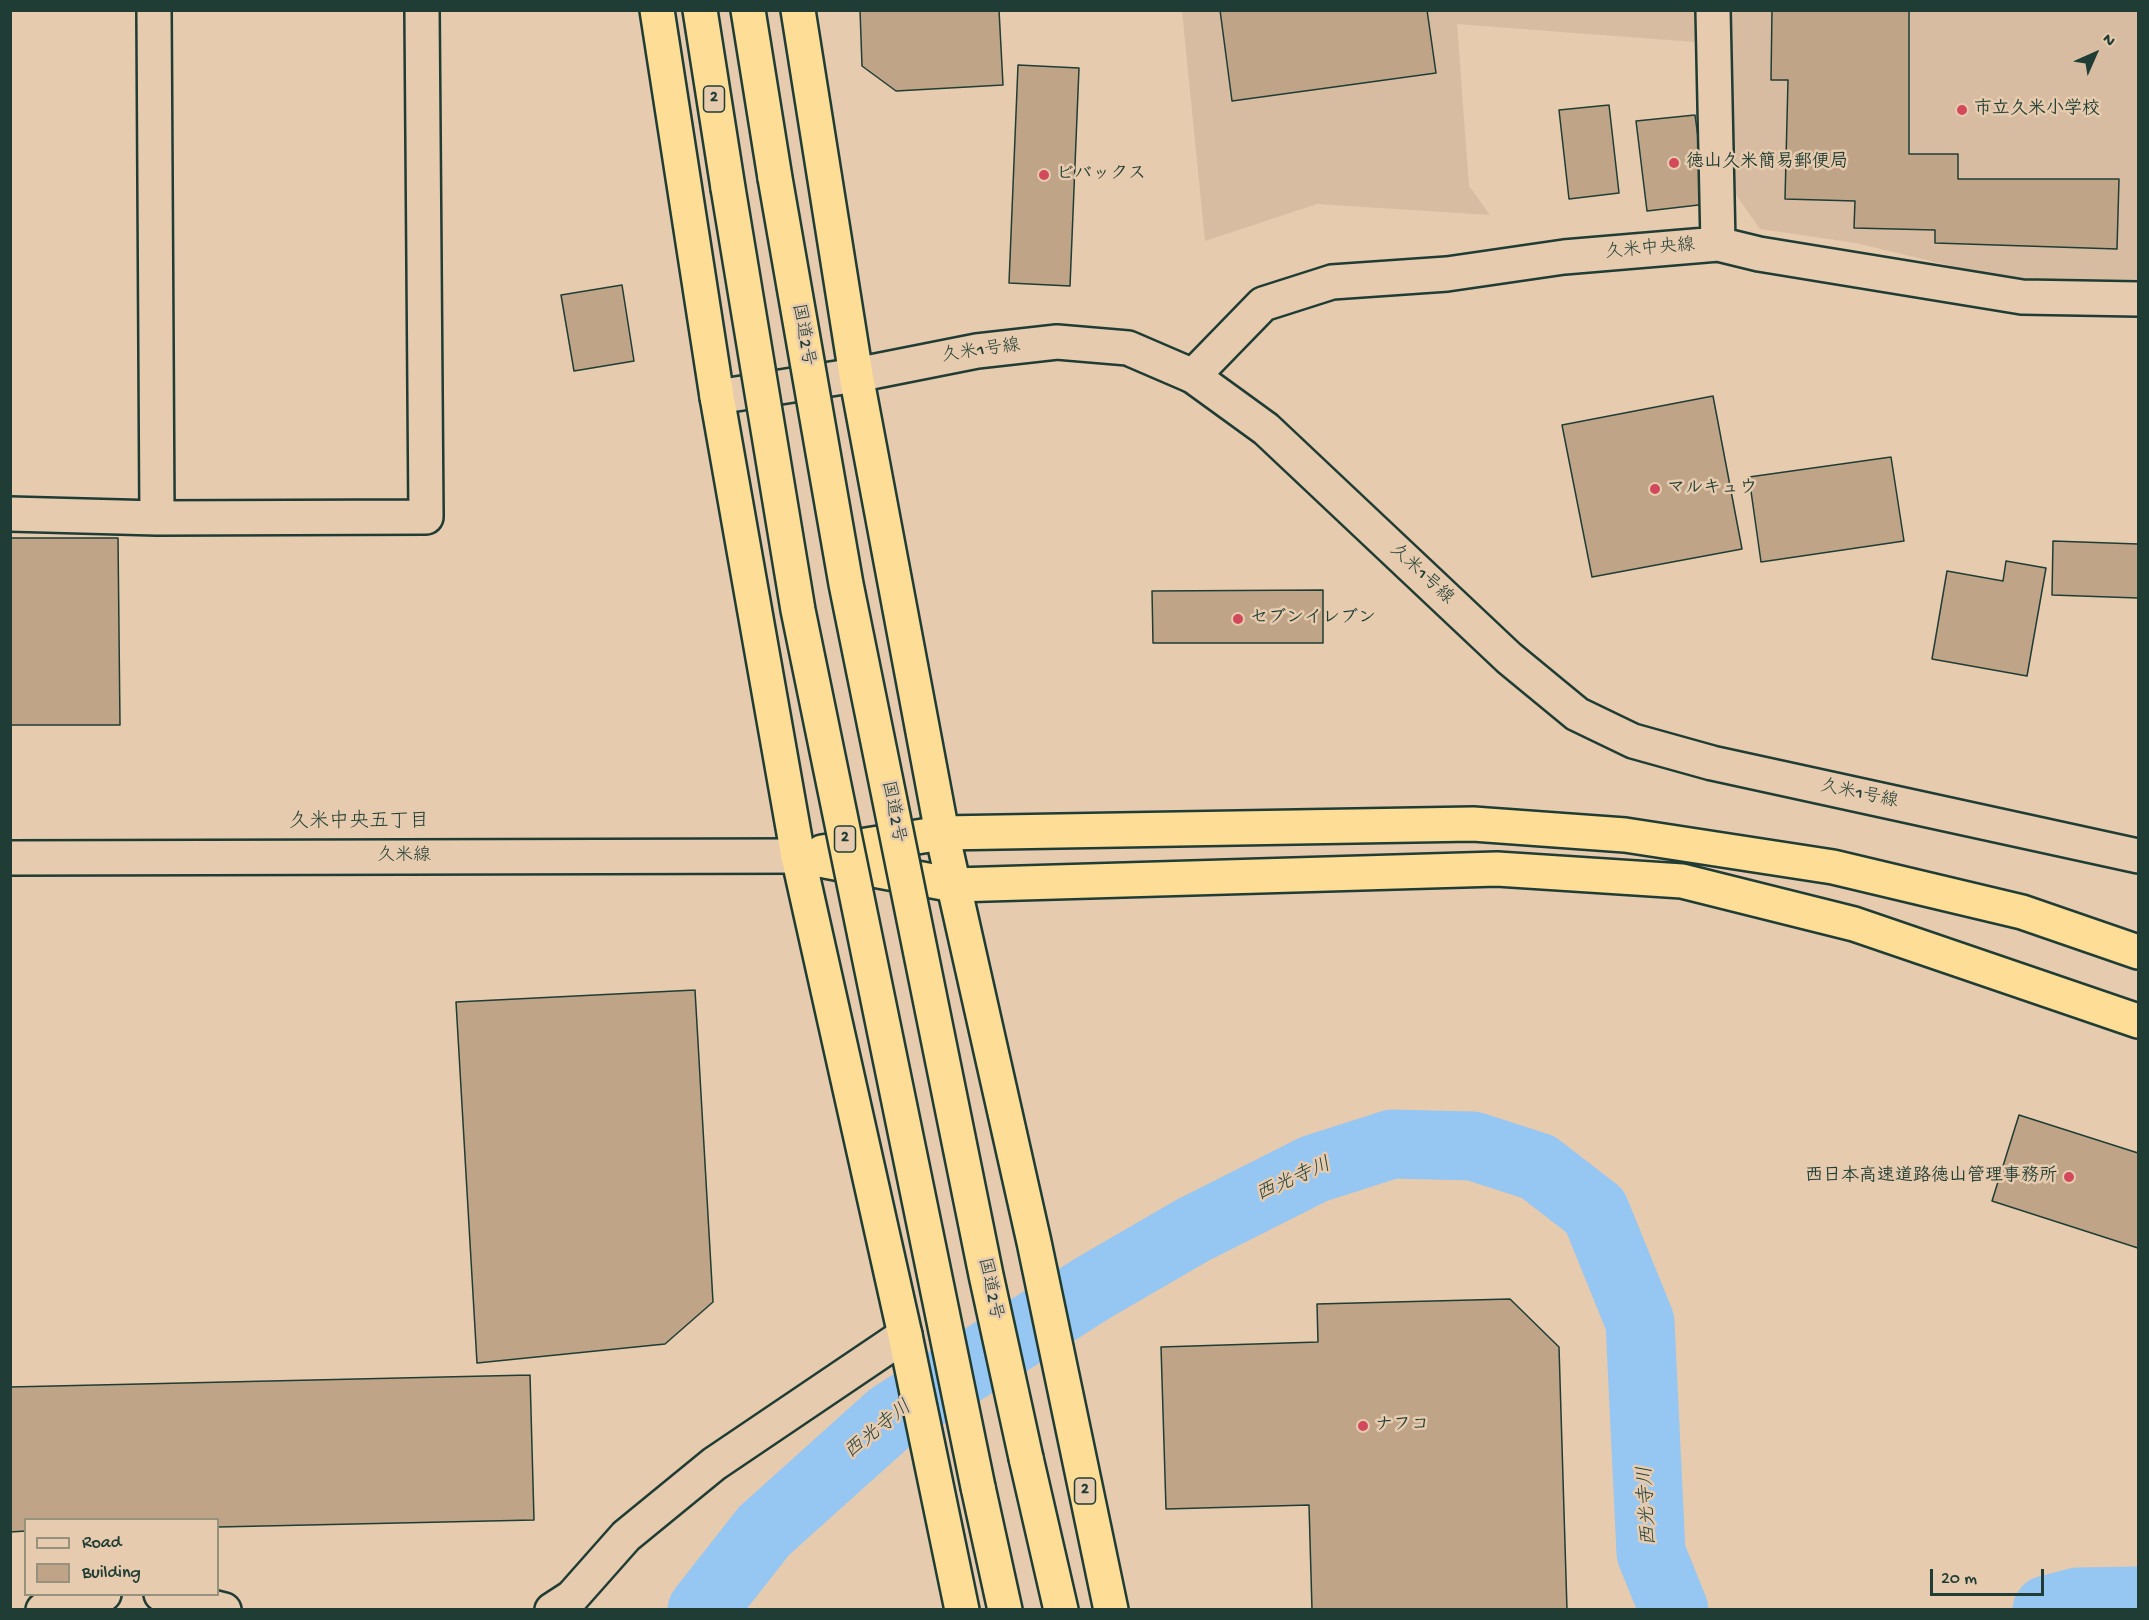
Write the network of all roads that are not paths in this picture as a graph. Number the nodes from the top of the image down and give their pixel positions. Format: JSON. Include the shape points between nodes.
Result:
{"nodes":[{"id":1,"x":154,"y":10,"type":"edge"},
{"id":2,"x":422,"y":10,"type":"edge"},
{"id":3,"x":657,"y":10,"type":"edge"},
{"id":4,"x":700,"y":10,"type":"edge"},
{"id":5,"x":748,"y":10,"type":"edge"},
{"id":6,"x":798,"y":10,"type":"edge"},
{"id":7,"x":1713,"y":10,"type":"edge"},
{"id":8,"x":1718,"y":244,"type":"junction"},
{"id":9,"x":2139,"y":299,"type":"edge"},
{"id":10,"x":856,"y":375,"type":"junction"},
{"id":11,"x":1193,"y":376,"type":"junction"},
{"id":12,"x":717,"y":397,"type":"junction"},
{"id":13,"x":10,"y":514,"type":"edge"},
{"id":14,"x":157,"y":518,"type":"junction"},
{"id":15,"x":942,"y":833,"type":"junction"},
{"id":16,"x":798,"y":856,"type":"junction"},
{"id":17,"x":2139,"y":856,"type":"edge"},
{"id":18,"x":10,"y":858,"type":"edge"},
{"id":19,"x":954,"y":885,"type":"junction"},
{"id":20,"x":2139,"y":952,"type":"edge"},
{"id":21,"x":2139,"y":1021,"type":"edge"},
{"id":22,"x":905,"y":1335,"type":"junction"},
{"id":23,"x":84,"y":1596,"type":"edge"},
{"id":24,"x":169,"y":1596,"type":"edge"},
{"id":25,"x":43,"y":1610,"type":"edge"},
{"id":26,"x":224,"y":1610,"type":"edge"},
{"id":27,"x":552,"y":1610,"type":"edge"},
{"id":28,"x":962,"y":1610,"type":"edge"},
{"id":29,"x":1005,"y":1610,"type":"edge"},
{"id":30,"x":1061,"y":1610,"type":"edge"},
{"id":31,"x":1111,"y":1610,"type":"edge"}],
"edges":[{"from":1,"to":14,"type":"street"},
{"from":2,"to":14,"type":"street","via":[[426,517]]},
{"from":3,"to":12,"type":"highway"},
{"from":4,"to":29,"type":"highway","number":"2","bridge":true,"via":[[798,610]]},
{"from":5,"to":30,"type":"highway","name":"国道2号","bridge":true,"via":[[846,584],[986,1275]]},
{"from":6,"to":10,"type":"highway","number":"2"},
{"from":7,"to":8,"type":"street"},
{"from":8,"to":9,"type":"street","name":"久米中央線","via":[[2022,297]]},
{"from":8,"to":11,"type":"street","name":"久米中央線","via":[[1564,257],[1447,274],[1332,282],[1263,304]]},
{"from":10,"to":11,"type":"street","name":"久米1号線","via":[[977,351],[1058,342],[1128,348]]},
{"from":10,"to":12,"type":"street","name":"久米1号線"},
{"from":10,"to":15,"type":"highway","number":"2"},
{"from":11,"to":17,"type":"street","name":"久米1号線","via":[[1266,429],[1509,658],[1577,714],[1633,741],[1712,763]]},
{"from":12,"to":16,"type":"highway"},
{"from":13,"to":14,"type":"street"},
{"from":15,"to":16,"type":"highway"},
{"from":15,"to":19,"type":"highway","number":"2"},
{"from":15,"to":20,"type":"highway","via":[[1473,824],[1625,835],[1833,867],[2022,912]]},
{"from":16,"to":18,"type":"street","name":"久米線"},
{"from":16,"to":19,"type":"highway"},
{"from":16,"to":22,"type":"highway"},
{"from":19,"to":21,"type":"highway","via":[[1497,869],[1682,881],[1854,924]]},
{"from":19,"to":31,"type":"highway","number":"2"},
{"from":22,"to":27,"type":"street","via":[[714,1464],[626,1536],[572,1597]]},
{"from":22,"to":28,"type":"highway"},
{"from":23,"to":25,"type":"street"},
{"from":24,"to":26,"type":"street"}]}
